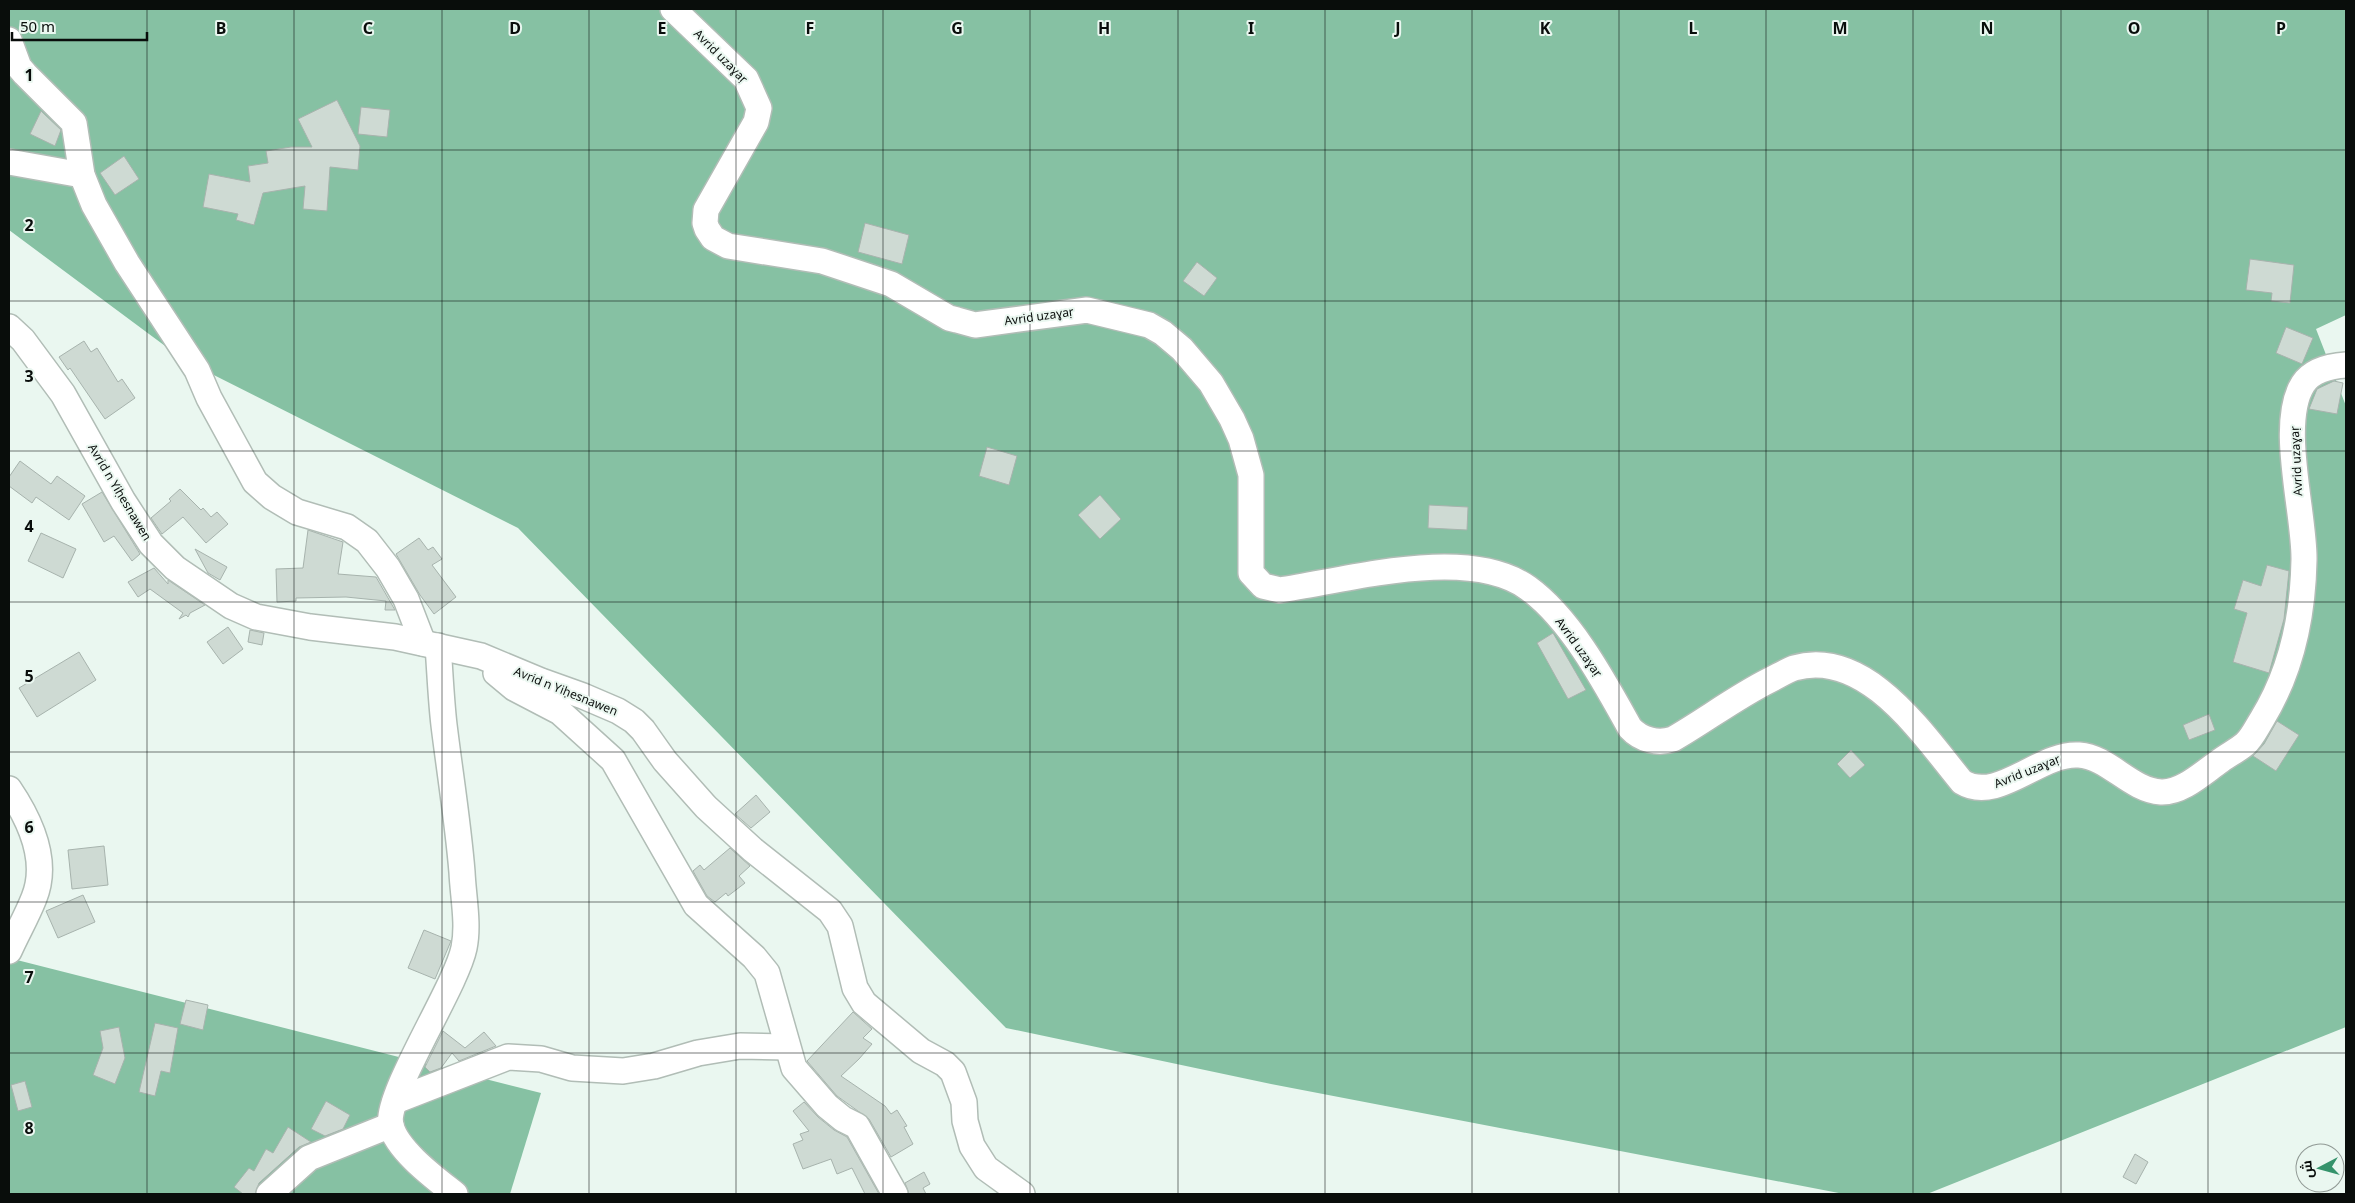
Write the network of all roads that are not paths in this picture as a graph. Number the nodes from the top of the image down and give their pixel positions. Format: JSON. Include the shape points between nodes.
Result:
{"nodes":[{"id":1,"x":673,"y":9,"type":"edge"},
{"id":2,"x":9,"y":40,"type":"edge"},
{"id":3,"x":9,"y":162,"type":"edge"},
{"id":4,"x":82,"y":174,"type":"junction"},
{"id":5,"x":9,"y":327,"type":"edge"},
{"id":6,"x":2340,"y":370,"type":"edge"},
{"id":7,"x":431,"y":644,"type":"junction"},
{"id":8,"x":481,"y":656,"type":"junction"},
{"id":9,"x":9,"y":789,"type":"edge"},
{"id":10,"x":9,"y":951,"type":"edge"},
{"id":11,"x":787,"y":1046,"type":"junction"},
{"id":12,"x":395,"y":1101,"type":"junction"},
{"id":13,"x":391,"y":1125,"type":"junction"},
{"id":14,"x":269,"y":1194,"type":"edge"},
{"id":15,"x":455,"y":1194,"type":"edge"},
{"id":16,"x":895,"y":1194,"type":"edge"},
{"id":17,"x":1022,"y":1194,"type":"edge"}],
"edges":[{"from":1,"to":6,"type":"street","name":"Avrid uzaɣaṛ","via":[[746,79],[759,108],[756,122],[706,210],[705,222],[713,238],[728,246],[822,261],[892,284],[949,318],[975,325],[1087,310],[1149,325],[1182,348],[1211,383],[1241,439],[1251,475],[1250,559],[1251,573],[1256,580],[1280,590],[1403,568],[1442,567],[1504,575],[1538,596],[1570,631],[1606,684],[1630,728],[1650,740],[1673,739],[1756,687],[1794,668],[1833,666],[1859,675],[1880,691],[1910,718],[1962,782],[1970,787],[1977,789],[2002,783],[2065,755],[2091,757],[2153,790],[2170,790],[2186,784],[2246,743],[2280,685],[2296,633],[2302,597],[2304,557],[2294,466],[2294,420],[2298,397],[2303,384],[2311,376]]},
{"from":2,"to":4,"type":"street","via":[[25,74],[74,122]]},
{"from":3,"to":4,"type":"street"},
{"from":4,"to":7,"type":"street","via":[[94,205],[127,263],[197,370],[255,482],[272,498],[297,512],[347,527],[368,541],[388,568]]},
{"from":5,"to":7,"type":"street","name":"Avrid n Yiḥesnawen","via":[[23,340],[63,394],[123,502],[151,544],[175,568],[231,606],[256,617]]},
{"from":7,"to":8,"type":"street","name":"Avrid n Yiḥesnawen"},
{"from":7,"to":12,"type":"street","via":[[459,840],[464,947]]},
{"from":8,"to":11,"type":"street","via":[[501,678],[560,712],[613,760],[696,904],[767,973]]},
{"from":8,"to":17,"type":"street","name":"Avrid n Yiḥesnawen","via":[[583,696],[634,721],[706,807],[753,850],[830,911],[840,926],[855,988],[864,1003],[921,1051],[954,1072],[964,1102],[972,1146],[986,1168]]},
{"from":9,"to":10,"type":"street","via":[[34,836],[40,857],[40,877],[34,898]]},
{"from":11,"to":12,"type":"street","via":[[732,1047],[698,1052],[654,1066],[623,1071],[572,1068],[540,1059],[508,1056]]},
{"from":11,"to":16,"type":"street","via":[[794,1068],[816,1094],[843,1120],[857,1126]]},
{"from":12,"to":13,"type":"street"},
{"from":13,"to":14,"type":"street","via":[[309,1158]]},
{"from":13,"to":15,"type":"street","via":[[415,1161]]}]}
